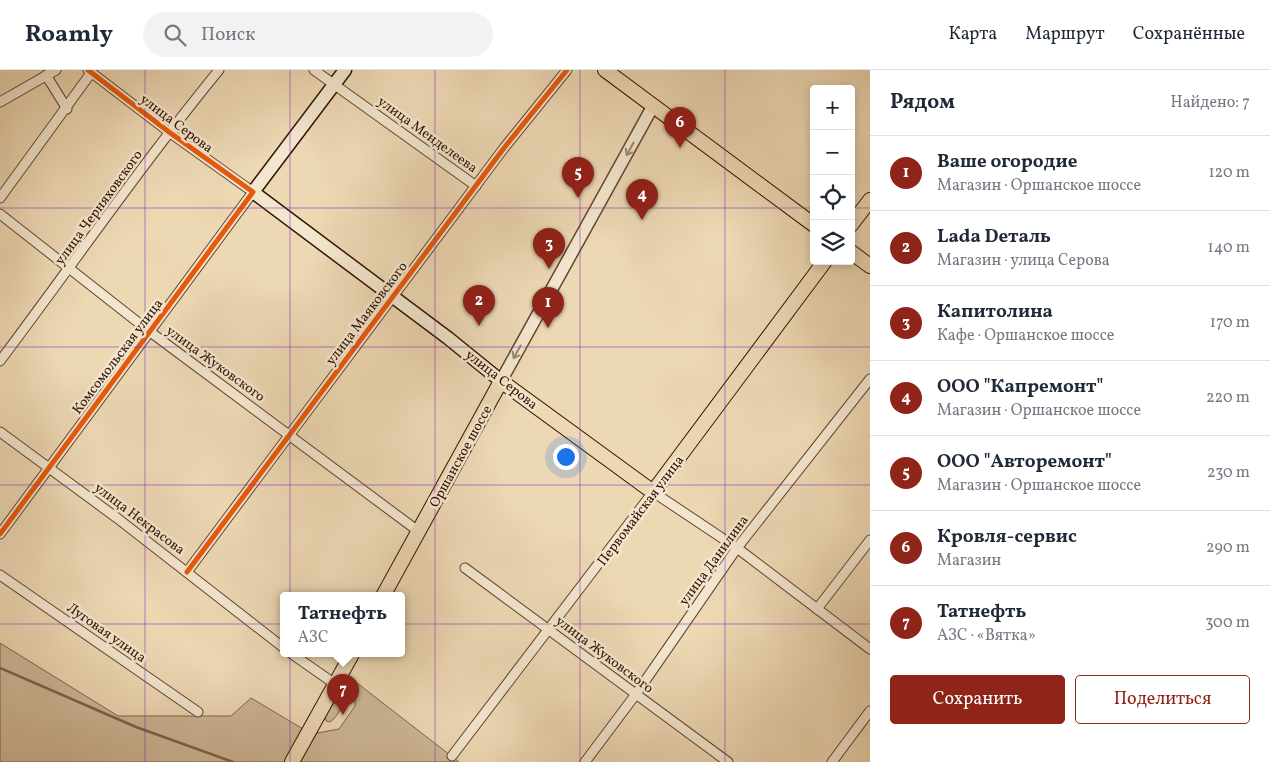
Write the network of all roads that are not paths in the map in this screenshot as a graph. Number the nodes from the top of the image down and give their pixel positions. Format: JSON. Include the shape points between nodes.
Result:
{"nodes":[{"id":1,"x":219,"y":70,"type":"edge"},
{"id":2,"x":314,"y":70,"type":"edge"},
{"id":3,"x":345,"y":70,"type":"edge"},
{"id":4,"x":567,"y":70,"type":"edge"},
{"id":5,"x":604,"y":70,"type":"edge"},
{"id":6,"x":90,"y":71,"type":"edge"},
{"id":7,"x":51,"y":72,"type":"edge"},
{"id":8,"x":334,"y":84,"type":"junction"},
{"id":9,"x":0,"y":102,"type":"edge"},
{"id":10,"x":653,"y":106,"type":"junction"},
{"id":11,"x":67,"y":108,"type":"junction"},
{"id":12,"x":168,"y":132,"type":"junction"},
{"id":13,"x":476,"y":186,"type":"junction"},
{"id":14,"x":253,"y":192,"type":"junction"},
{"id":15,"x":0,"y":198,"type":"edge"},
{"id":16,"x":870,"y":200,"type":"edge"},
{"id":17,"x":0,"y":214,"type":"edge"},
{"id":18,"x":855,"y":220,"type":"edge"},
{"id":19,"x":810,"y":222,"type":"edge"},
{"id":20,"x":855,"y":255,"type":"edge"},
{"id":21,"x":822,"y":265,"type":"edge"},
{"id":22,"x":870,"y":266,"type":"edge"},
{"id":23,"x":70,"y":270,"type":"junction"},
{"id":24,"x":393,"y":296,"type":"junction"},
{"id":25,"x":149,"y":332,"type":"junction"},
{"id":26,"x":0,"y":361,"type":"edge"},
{"id":27,"x":870,"y":379,"type":"edge"},
{"id":28,"x":501,"y":381,"type":"junction"},
{"id":29,"x":0,"y":432,"type":"edge"},
{"id":30,"x":289,"y":433,"type":"junction"},
{"id":31,"x":49,"y":467,"type":"junction"},
{"id":32,"x":653,"y":492,"type":"junction"},
{"id":33,"x":418,"y":531,"type":"junction"},
{"id":34,"x":0,"y":534,"type":"edge"},
{"id":35,"x":870,"y":540,"type":"edge"},
{"id":36,"x":737,"y":548,"type":"junction"},
{"id":37,"x":465,"y":568,"type":"dead end"},
{"id":38,"x":187,"y":572,"type":"junction"},
{"id":39,"x":0,"y":574,"type":"edge"},
{"id":40,"x":385,"y":592,"type":"edge"},
{"id":41,"x":817,"y":610,"type":"junction"},
{"id":42,"x":550,"y":631,"type":"junction"},
{"id":43,"x":280,"y":645,"type":"edge"},
{"id":44,"x":870,"y":649,"type":"edge"},
{"id":45,"x":296,"y":657,"type":"edge"},
{"id":46,"x":350,"y":657,"type":"edge"},
{"id":47,"x":335,"y":684,"type":"junction"},
{"id":48,"x":636,"y":694,"type":"junction"},
{"id":49,"x":870,"y":711,"type":"edge"},
{"id":50,"x":198,"y":712,"type":"dead end"},
{"id":51,"x":452,"y":756,"type":"dead end"},
{"id":52,"x":292,"y":762,"type":"edge"},
{"id":53,"x":585,"y":762,"type":"edge"},
{"id":54,"x":728,"y":762,"type":"edge"},
{"id":55,"x":832,"y":762,"type":"edge"}],
"edges":[{"from":1,"to":12,"type":"street","name":"улица Черняховского"},
{"from":2,"to":8,"type":"street","name":"улица Менделеева"},
{"from":3,"to":8,"type":"main road","name":"Комсомольская улица"},
{"from":4,"to":13,"type":"street","name":"улица Маяковского"},
{"from":5,"to":10,"type":"main road"},
{"from":6,"to":11,"type":"street"},
{"from":6,"to":12,"type":"street","name":"улица Серова"},
{"from":7,"to":9,"type":"street"},
{"from":7,"to":11,"type":"street"},
{"from":8,"to":13,"type":"street","name":"улица Менделеева"},
{"from":8,"to":14,"type":"main road","name":"Комсомольская улица"},
{"from":10,"to":19,"type":"main road"},
{"from":10,"to":28,"type":"street","name":"Оршанское шоссе","one_way":true},
{"from":11,"to":15,"type":"street"},
{"from":12,"to":14,"type":"street","name":"улица Серова"},
{"from":12,"to":23,"type":"street","name":"улица Черняховского"},
{"from":13,"to":24,"type":"street","name":"улица Маяковского"},
{"from":14,"to":24,"type":"main road","name":"улица Серова"},
{"from":14,"to":25,"type":"street","name":"Комсомольская улица"},
{"from":16,"to":18,"type":"main road"},
{"from":17,"to":23,"type":"street","name":"улица Жуковского"},
{"from":20,"to":22,"type":"main road"},
{"from":21,"to":32,"type":"main road","name":"Первомайская улица"},
{"from":23,"to":25,"type":"street","name":"улица Жуковского"},
{"from":23,"to":26,"type":"street","name":"улица Черняховского"},
{"from":24,"to":28,"type":"main road","name":"улица Серова"},
{"from":24,"to":30,"type":"street","name":"улица Маяковского"},
{"from":25,"to":30,"type":"street","name":"улица Жуковского"},
{"from":25,"to":31,"type":"street","name":"Комсомольская улица"},
{"from":27,"to":36,"type":"street","name":"улица Данилина"},
{"from":28,"to":32,"type":"main road","name":"улица Серова"},
{"from":28,"to":33,"type":"main road","name":"Оршанское шоссе"},
{"from":29,"to":31,"type":"street","name":"улица Некрасова"},
{"from":30,"to":33,"type":"street","name":"улица Жуковского"},
{"from":30,"to":38,"type":"street","name":"улица Маяковского"},
{"from":31,"to":34,"type":"street","name":"Комсомольская улица"},
{"from":31,"to":38,"type":"street","name":"улица Некрасова"},
{"from":32,"to":36,"type":"street","name":"улица Серова"},
{"from":32,"to":42,"type":"street","name":"Первомайская улица"},
{"from":33,"to":40,"type":"main road","name":"Оршанское шоссе"},
{"from":35,"to":41,"type":"street"},
{"from":36,"to":41,"type":"street","name":"улица Серова"},
{"from":36,"to":48,"type":"street","name":"улица Данилина"},
{"from":37,"to":42,"type":"street","name":"улица Жуковского"},
{"from":38,"to":43,"type":"street","name":"улица Некрасова"},
{"from":39,"to":50,"type":"street","name":"Луговая улица"},
{"from":41,"to":44,"type":"street","name":"улица Серова"},
{"from":42,"to":48,"type":"street","name":"улица Жуковского"},
{"from":42,"to":51,"type":"street","name":"Первомайская улица"},
{"from":45,"to":47,"type":"street"},
{"from":46,"to":47,"type":"main road"},
{"from":47,"to":52,"type":"main road"},
{"from":48,"to":53,"type":"street","name":"улица Данилина"},
{"from":48,"to":54,"type":"street","name":"улица Жуковского"},
{"from":49,"to":55,"type":"street"}]}
